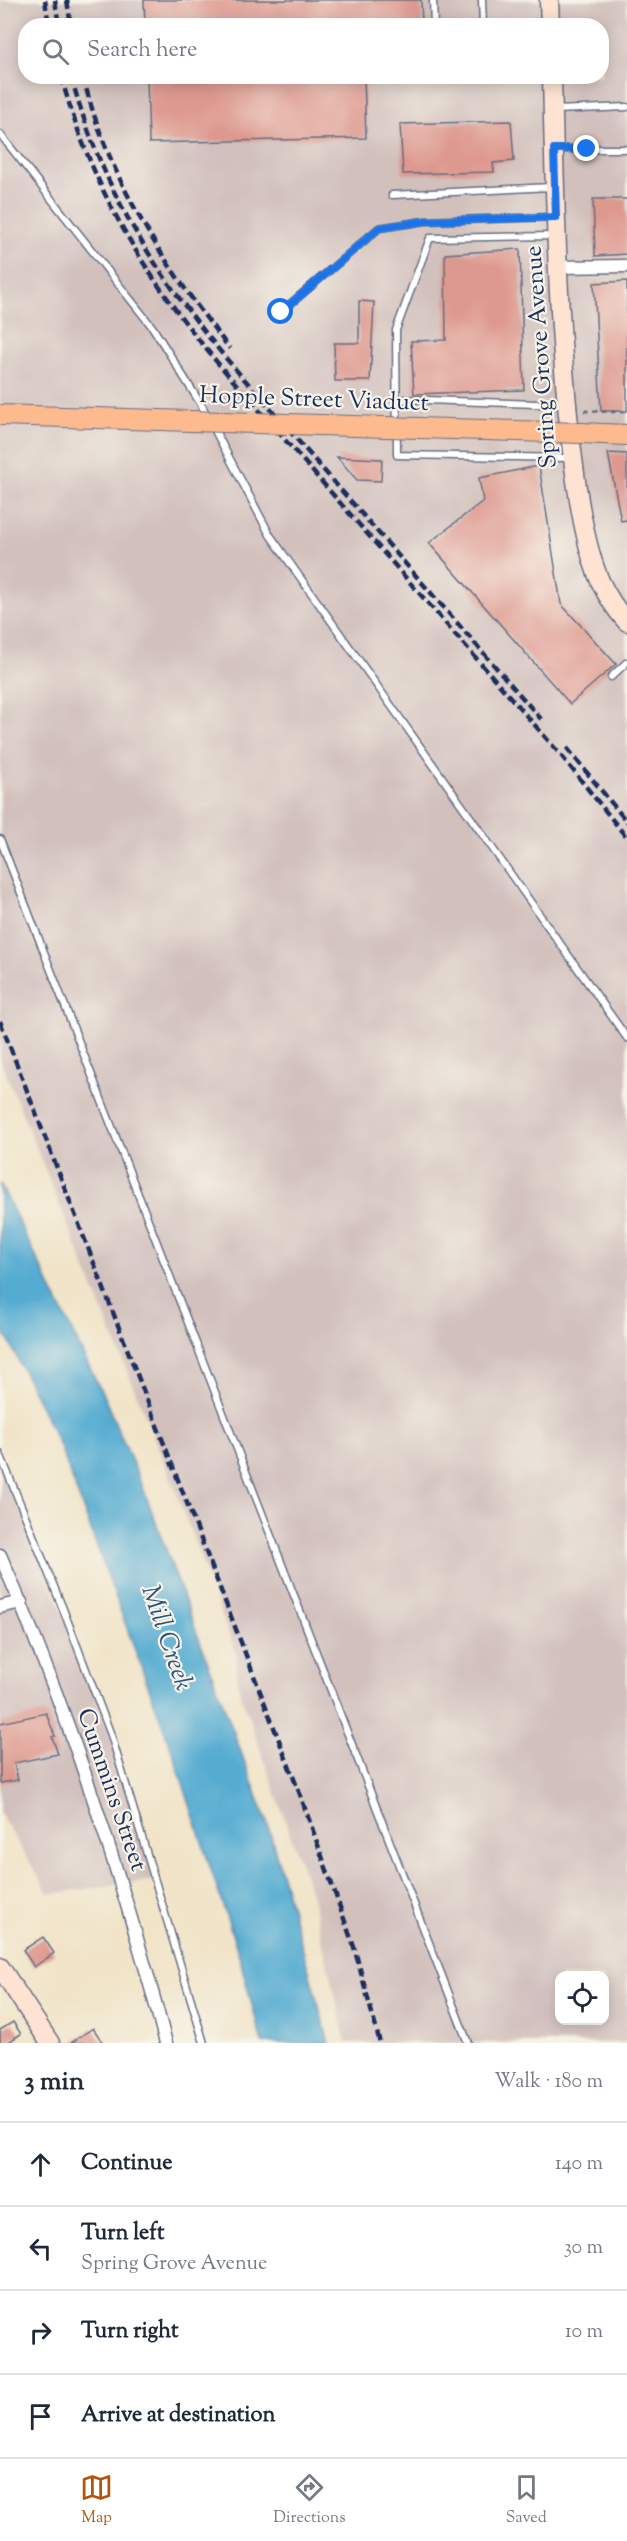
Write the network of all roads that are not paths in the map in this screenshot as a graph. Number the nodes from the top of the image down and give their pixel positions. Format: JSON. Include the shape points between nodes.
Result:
{"nodes":[{"id":1,"x":433,"y":0,"type":"edge"},
{"id":2,"x":482,"y":0,"type":"edge"},
{"id":3,"x":549,"y":0,"type":"edge"},
{"id":4,"x":434,"y":18,"type":"edge"},
{"id":5,"x":483,"y":18,"type":"edge"},
{"id":6,"x":550,"y":18,"type":"edge"},
{"id":7,"x":552,"y":84,"type":"edge"},
{"id":8,"x":627,"y":107,"type":"edge"},
{"id":9,"x":553,"y":110,"type":"junction"},
{"id":10,"x":0,"y":134,"type":"edge"},
{"id":11,"x":554,"y":149,"type":"junction"},
{"id":12,"x":627,"y":149,"type":"edge"},
{"id":13,"x":555,"y":187,"type":"junction"},
{"id":14,"x":392,"y":195,"type":"dead end"},
{"id":15,"x":556,"y":217,"type":"junction"},
{"id":16,"x":556,"y":236,"type":"junction"},
{"id":17,"x":627,"y":266,"type":"edge"},
{"id":18,"x":557,"y":267,"type":"junction"},
{"id":19,"x":281,"y":312,"type":"dead end"},
{"id":20,"x":397,"y":399,"type":"junction"},
{"id":21,"x":567,"y":408,"type":"junction"},
{"id":22,"x":0,"y":416,"type":"edge"},
{"id":23,"x":627,"y":435,"type":"edge"},
{"id":24,"x":573,"y":458,"type":"junction"},
{"id":25,"x":627,"y":622,"type":"edge"},
{"id":26,"x":627,"y":662,"type":"edge"},
{"id":27,"x":611,"y":677,"type":"dead end"},
{"id":28,"x":0,"y":839,"type":"edge"},
{"id":29,"x":627,"y":1038,"type":"edge"},
{"id":30,"x":0,"y":1454,"type":"edge"},
{"id":31,"x":0,"y":1555,"type":"edge"},
{"id":32,"x":21,"y":1602,"type":"junction"},
{"id":33,"x":0,"y":1607,"type":"edge"},
{"id":34,"x":0,"y":1967,"type":"edge"},
{"id":35,"x":50,"y":2043,"type":"edge"},
{"id":36,"x":166,"y":2043,"type":"edge"},
{"id":37,"x":204,"y":2043,"type":"edge"},
{"id":38,"x":468,"y":2043,"type":"edge"}],
"edges":[{"from":1,"to":4,"type":"lane"},
{"from":2,"to":5,"type":"lane"},
{"from":3,"to":6,"type":"main road"},
{"from":7,"to":9,"type":"main road","name":"Spring Grove Avenue"},
{"from":8,"to":9,"type":"lane"},
{"from":9,"to":11,"type":"main road","name":"Spring Grove Avenue"},
{"from":10,"to":29,"type":"lane","via":[[153,328],[202,406],[270,535]]},
{"from":11,"to":12,"type":"lane"},
{"from":11,"to":13,"type":"main road","name":"Spring Grove Avenue"},
{"from":13,"to":14,"type":"lane"},
{"from":13,"to":15,"type":"main road","name":"Spring Grove Avenue"},
{"from":15,"to":16,"type":"main road","name":"Spring Grove Avenue"},
{"from":15,"to":19,"type":"lane","via":[[425,221],[379,228]]},
{"from":16,"to":18,"type":"main road","name":"Spring Grove Avenue"},
{"from":16,"to":20,"type":"lane","via":[[430,238],[396,330]]},
{"from":17,"to":18,"type":"street"},
{"from":18,"to":21,"type":"main road","name":"Spring Grove Avenue"},
{"from":20,"to":21,"type":"lane"},
{"from":20,"to":24,"type":"lane","via":[[398,455]]},
{"from":21,"to":24,"type":"main road","name":"Spring Grove Avenue"},
{"from":22,"to":23,"type":"main road","name":"Hopple Street Viaduct","bridge":true},
{"from":24,"to":25,"type":"main road","name":"Spring Grove Avenue","via":[[593,561],[609,598]]},
{"from":26,"to":27,"type":"lane"},
{"from":28,"to":38,"type":"lane"},
{"from":30,"to":37,"type":"lane","via":[[111,1735]]},
{"from":31,"to":32,"type":"street","name":"Cummins Street"},
{"from":32,"to":33,"type":"street"},
{"from":32,"to":36,"type":"street","name":"Cummins Street","via":[[67,1722],[136,1929]]},
{"from":34,"to":35,"type":"main road"}]}
